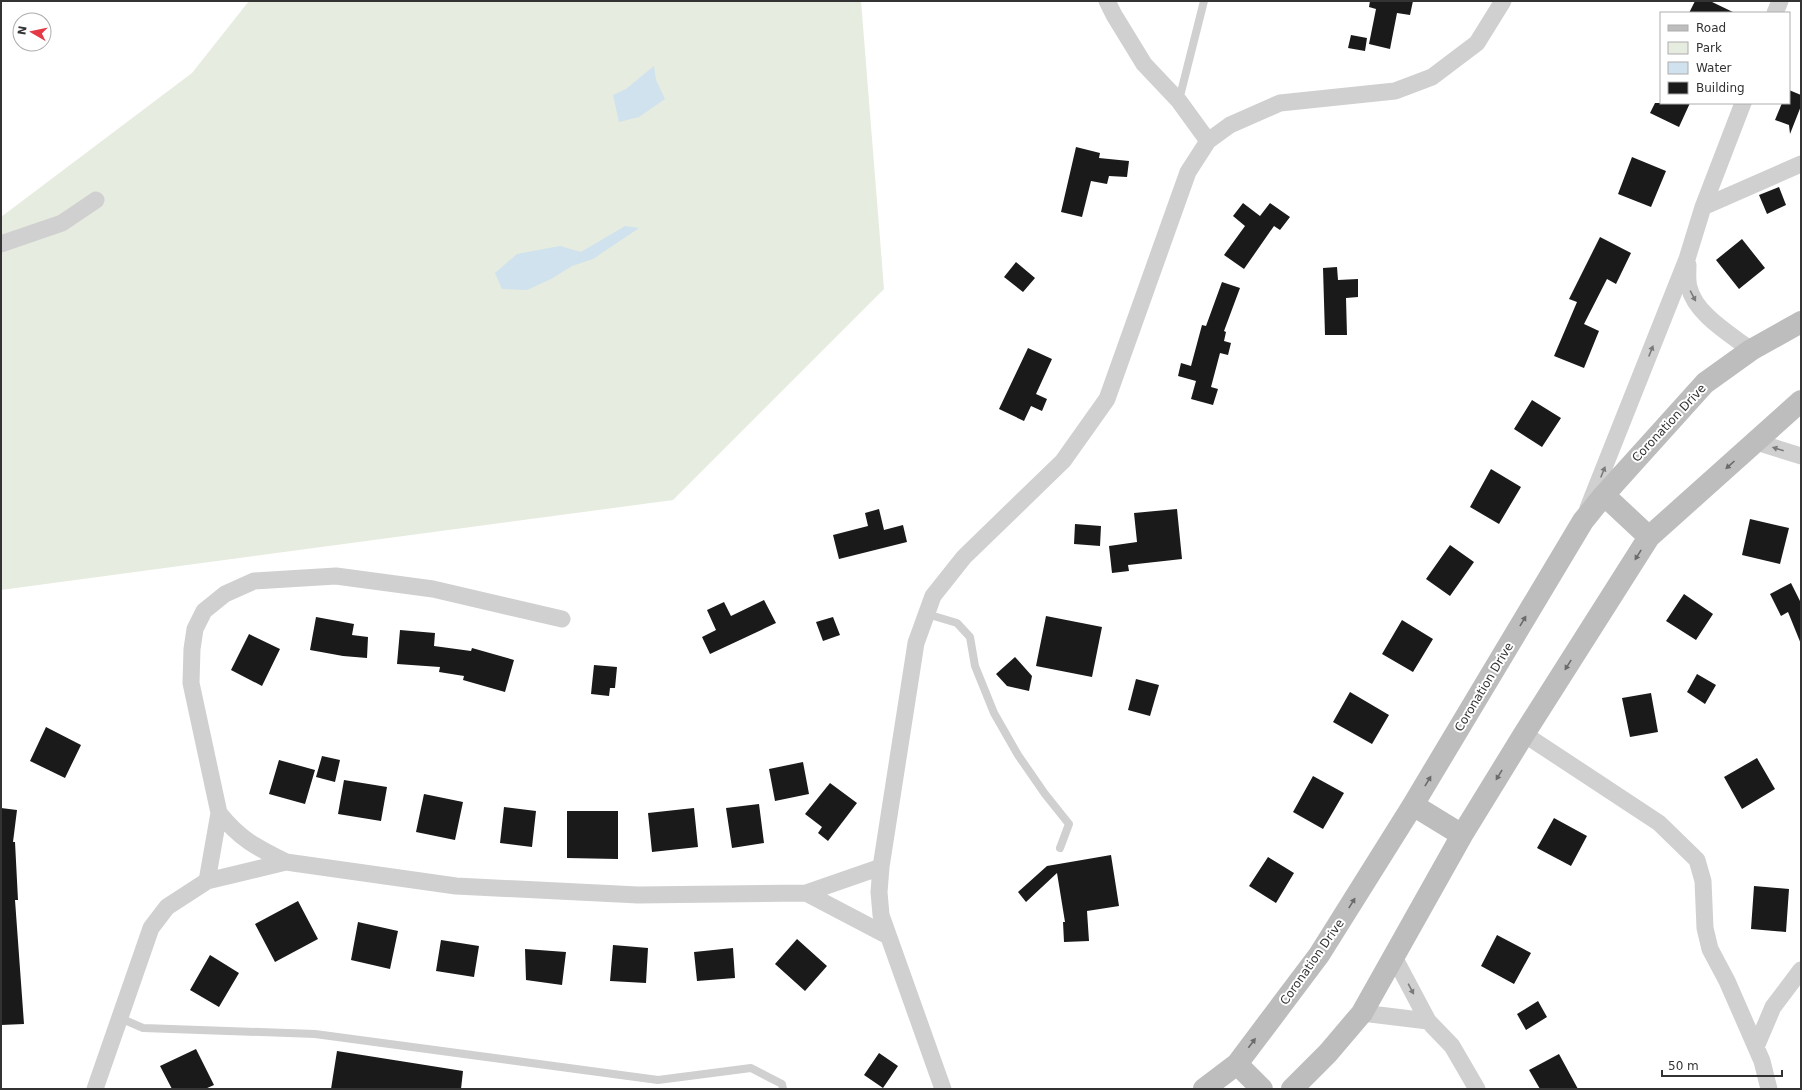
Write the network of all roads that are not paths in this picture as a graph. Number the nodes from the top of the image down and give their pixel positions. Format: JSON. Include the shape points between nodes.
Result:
{"nodes":[{"id":1,"x":1107,"y":1,"type":"edge"},
{"id":2,"x":1204,"y":1,"type":"edge"},
{"id":3,"x":1503,"y":1,"type":"edge"},
{"id":4,"x":1780,"y":1,"type":"edge"},
{"id":5,"x":1775,"y":12,"type":"edge"},
{"id":6,"x":1179,"y":101,"type":"junction"},
{"id":7,"x":1743,"y":104,"type":"edge"},
{"id":8,"x":1208,"y":141,"type":"junction"},
{"id":9,"x":1801,"y":164,"type":"edge"},
{"id":10,"x":96,"y":200,"type":"dead end"},
{"id":11,"x":1703,"y":207,"type":"junction"},
{"id":12,"x":1,"y":244,"type":"edge"},
{"id":13,"x":1687,"y":259,"type":"junction"},
{"id":14,"x":1801,"y":322,"type":"edge"},
{"id":15,"x":1751,"y":350,"type":"junction"},
{"id":16,"x":1801,"y":401,"type":"edge"},
{"id":17,"x":1756,"y":442,"type":"junction"},
{"id":18,"x":1801,"y":456,"type":"edge"},
{"id":19,"x":1604,"y":495,"type":"junction"},
{"id":20,"x":1583,"y":521,"type":"junction"},
{"id":21,"x":1649,"y":537,"type":"junction"},
{"id":22,"x":927,"y":614,"type":"junction"},
{"id":23,"x":562,"y":619,"type":"dead end"},
{"id":24,"x":1524,"y":734,"type":"junction"},
{"id":25,"x":1414,"y":805,"type":"junction"},
{"id":26,"x":219,"y":813,"type":"junction"},
{"id":27,"x":1462,"y":835,"type":"junction"},
{"id":28,"x":1060,"y":848,"type":"dead end"},
{"id":29,"x":286,"y":862,"type":"junction"},
{"id":30,"x":881,"y":867,"type":"junction"},
{"id":31,"x":207,"y":881,"type":"junction"},
{"id":32,"x":806,"y":893,"type":"junction"},
{"id":33,"x":888,"y":936,"type":"junction"},
{"id":34,"x":1394,"y":957,"type":"junction"},
{"id":35,"x":1801,"y":970,"type":"edge"},
{"id":36,"x":1362,"y":1013,"type":"junction"},
{"id":37,"x":120,"y":1018,"type":"junction"},
{"id":38,"x":1428,"y":1021,"type":"junction"},
{"id":39,"x":1756,"y":1048,"type":"junction"},
{"id":40,"x":1237,"y":1064,"type":"junction"},
{"id":41,"x":95,"y":1089,"type":"edge"},
{"id":42,"x":783,"y":1089,"type":"edge"},
{"id":43,"x":943,"y":1089,"type":"edge"},
{"id":44,"x":1204,"y":1089,"type":"edge"},
{"id":45,"x":1262,"y":1089,"type":"edge"},
{"id":46,"x":1292,"y":1089,"type":"edge"},
{"id":47,"x":1478,"y":1089,"type":"edge"},
{"id":48,"x":1769,"y":1089,"type":"edge"}],
"edges":[{"from":1,"to":6,"type":"street","via":[[1144,64]]},
{"from":2,"to":6,"type":"lane"},
{"from":3,"to":8,"type":"street","via":[[1477,43],[1432,76],[1395,91],[1280,103],[1230,125]]},
{"from":4,"to":5,"type":"street"},
{"from":6,"to":8,"type":"street"},
{"from":7,"to":11,"type":"street"},
{"from":8,"to":22,"type":"street","via":[[1188,172],[1107,399],[1063,461],[964,557],[933,596]]},
{"from":9,"to":11,"type":"street"},
{"from":10,"to":12,"type":"street","via":[[62,222]]},
{"from":11,"to":13,"type":"street"},
{"from":13,"to":15,"type":"street","one_way":true,"via":[[1689,287],[1700,308],[1714,323]]},
{"from":20,"to":13,"type":"street","one_way":true},
{"from":14,"to":15,"type":"street","name":"Coronation Drive"},
{"from":15,"to":19,"type":"street","name":"Coronation Drive","via":[[1706,383]]},
{"from":16,"to":17,"type":"street"},
{"from":18,"to":17,"type":"street","one_way":true},
{"from":17,"to":21,"type":"street","one_way":true},
{"from":19,"to":20,"type":"street","name":"Coronation Drive"},
{"from":19,"to":21,"type":"street"},
{"from":25,"to":20,"type":"street","name":"Coronation Drive","one_way":true},
{"from":21,"to":24,"type":"street","one_way":true},
{"from":22,"to":28,"type":"lane","via":[[957,623],[970,637],[975,666],[994,713],[1018,755],[1069,824]]},
{"from":22,"to":30,"type":"street","via":[[916,643]]},
{"from":23,"to":26,"type":"street","via":[[433,589],[336,576],[254,581],[224,594],[204,611],[196,629],[192,649],[191,683]]},
{"from":24,"to":27,"type":"street","one_way":true},
{"from":24,"to":39,"type":"street","via":[[1660,823],[1698,860],[1705,928],[1710,949]]},
{"from":25,"to":27,"type":"street"},
{"from":40,"to":25,"type":"street","name":"Coronation Drive","one_way":true,"via":[[1319,955]]},
{"from":26,"to":29,"type":"street","via":[[231,828],[252,845]]},
{"from":26,"to":31,"type":"street"},
{"from":27,"to":34,"type":"street"},
{"from":29,"to":31,"type":"street"},
{"from":29,"to":32,"type":"street","via":[[456,886],[638,895]]},
{"from":30,"to":32,"type":"street"},
{"from":30,"to":33,"type":"street","via":[[881,915]]},
{"from":31,"to":37,"type":"street","via":[[167,907],[151,928]]},
{"from":32,"to":33,"type":"street"},
{"from":33,"to":43,"type":"street"},
{"from":34,"to":36,"type":"street"},
{"from":34,"to":38,"type":"street","one_way":true},
{"from":35,"to":39,"type":"street","via":[[1773,1007]]},
{"from":36,"to":38,"type":"street"},
{"from":36,"to":46,"type":"street","via":[[1328,1053]]},
{"from":37,"to":41,"type":"street"},
{"from":37,"to":42,"type":"lane","via":[[143,1028],[315,1034],[658,1080],[751,1068],[782,1084]]},
{"from":38,"to":47,"type":"street","via":[[1452,1046]]},
{"from":39,"to":48,"type":"street"},
{"from":40,"to":44,"type":"street","name":"Coronation Drive"},
{"from":40,"to":45,"type":"street"}]}
